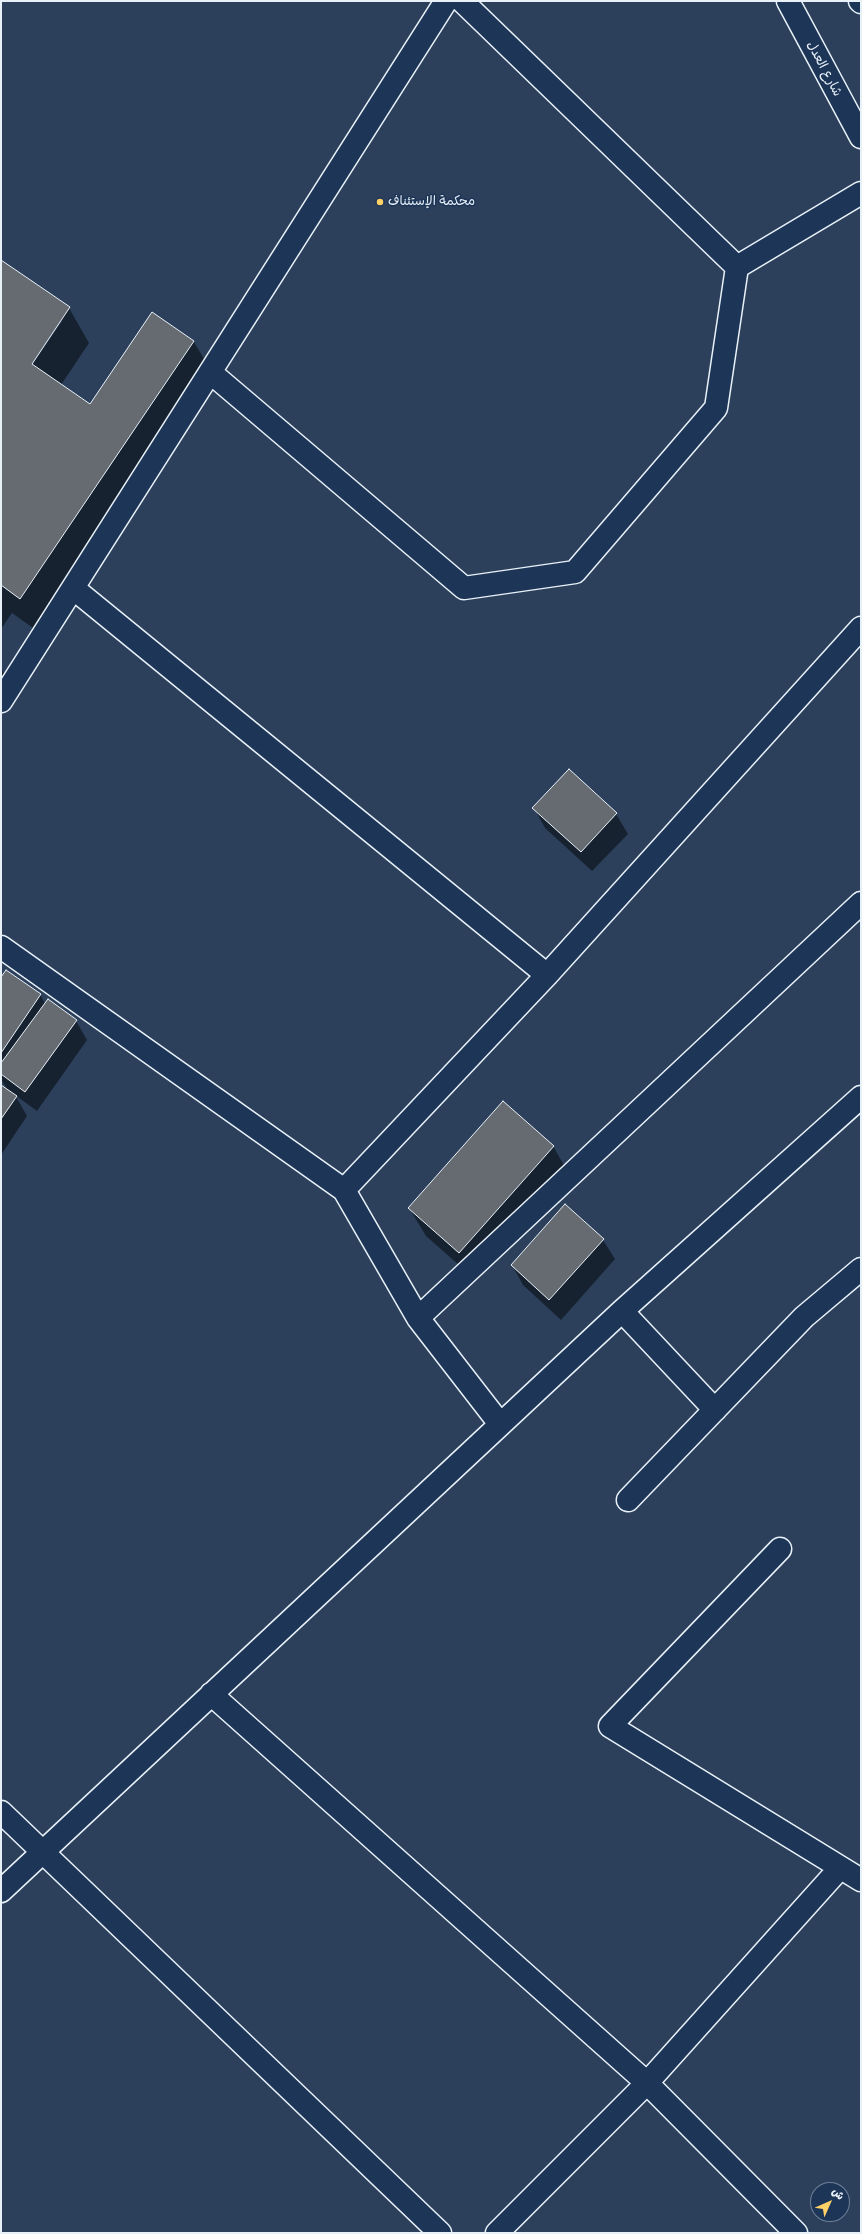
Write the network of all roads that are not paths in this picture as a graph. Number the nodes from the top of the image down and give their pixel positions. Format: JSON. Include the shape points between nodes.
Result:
{"nodes":[{"id":1,"x":446,"y":1,"type":"edge"},
{"id":2,"x":462,"y":1,"type":"edge"},
{"id":3,"x":788,"y":1,"type":"edge"},
{"id":4,"x":861,"y":137,"type":"edge"},
{"id":5,"x":861,"y":193,"type":"edge"},
{"id":6,"x":737,"y":267,"type":"junction"},
{"id":7,"x":210,"y":372,"type":"junction"},
{"id":8,"x":73,"y":588,"type":"junction"},
{"id":9,"x":861,"y":628,"type":"edge"},
{"id":10,"x":1,"y":702,"type":"edge"},
{"id":11,"x":861,"y":903,"type":"edge"},
{"id":12,"x":1,"y":947,"type":"edge"},
{"id":13,"x":547,"y":975,"type":"junction"},
{"id":14,"x":861,"y":1097,"type":"edge"},
{"id":15,"x":344,"y":1190,"type":"junction"},
{"id":16,"x":861,"y":1270,"type":"edge"},
{"id":17,"x":622,"y":1311,"type":"junction"},
{"id":18,"x":418,"y":1318,"type":"junction"},
{"id":19,"x":715,"y":1410,"type":"junction"},
{"id":20,"x":500,"y":1424,"type":"junction"},
{"id":21,"x":628,"y":1500,"type":"dead end"},
{"id":22,"x":780,"y":1549,"type":"dead end"},
{"id":23,"x":211,"y":1694,"type":"junction"},
{"id":24,"x":1,"y":1812,"type":"edge"},
{"id":25,"x":42,"y":1852,"type":"junction"},
{"id":26,"x":840,"y":1868,"type":"junction"},
{"id":27,"x":861,"y":1880,"type":"edge"},
{"id":28,"x":1,"y":1891,"type":"edge"},
{"id":29,"x":647,"y":2083,"type":"junction"},
{"id":30,"x":440,"y":2233,"type":"edge"},
{"id":31,"x":497,"y":2233,"type":"edge"},
{"id":32,"x":796,"y":2233,"type":"edge"}],
"edges":[{"from":1,"to":7,"type":"street"},
{"from":2,"to":6,"type":"street"},
{"from":3,"to":4,"type":"street","name":"شارع العدل"},
{"from":5,"to":6,"type":"street"},
{"from":6,"to":7,"type":"street","via":[[716,408],[575,572],[464,588]]},
{"from":7,"to":8,"type":"street"},
{"from":8,"to":10,"type":"street"},
{"from":8,"to":13,"type":"street"},
{"from":9,"to":13,"type":"street"},
{"from":11,"to":18,"type":"street"},
{"from":12,"to":15,"type":"street"},
{"from":13,"to":15,"type":"street"},
{"from":14,"to":17,"type":"street"},
{"from":15,"to":18,"type":"street"},
{"from":16,"to":19,"type":"street","via":[[804,1317]]},
{"from":17,"to":19,"type":"street"},
{"from":17,"to":20,"type":"street"},
{"from":18,"to":20,"type":"street"},
{"from":19,"to":21,"type":"street"},
{"from":20,"to":23,"type":"street"},
{"from":22,"to":26,"type":"street","via":[[610,1726]]},
{"from":23,"to":25,"type":"street"},
{"from":23,"to":29,"type":"street"},
{"from":24,"to":25,"type":"street"},
{"from":25,"to":28,"type":"street"},
{"from":25,"to":30,"type":"street"},
{"from":26,"to":27,"type":"street"},
{"from":26,"to":29,"type":"street"},
{"from":29,"to":31,"type":"street"},
{"from":29,"to":32,"type":"street"}]}
